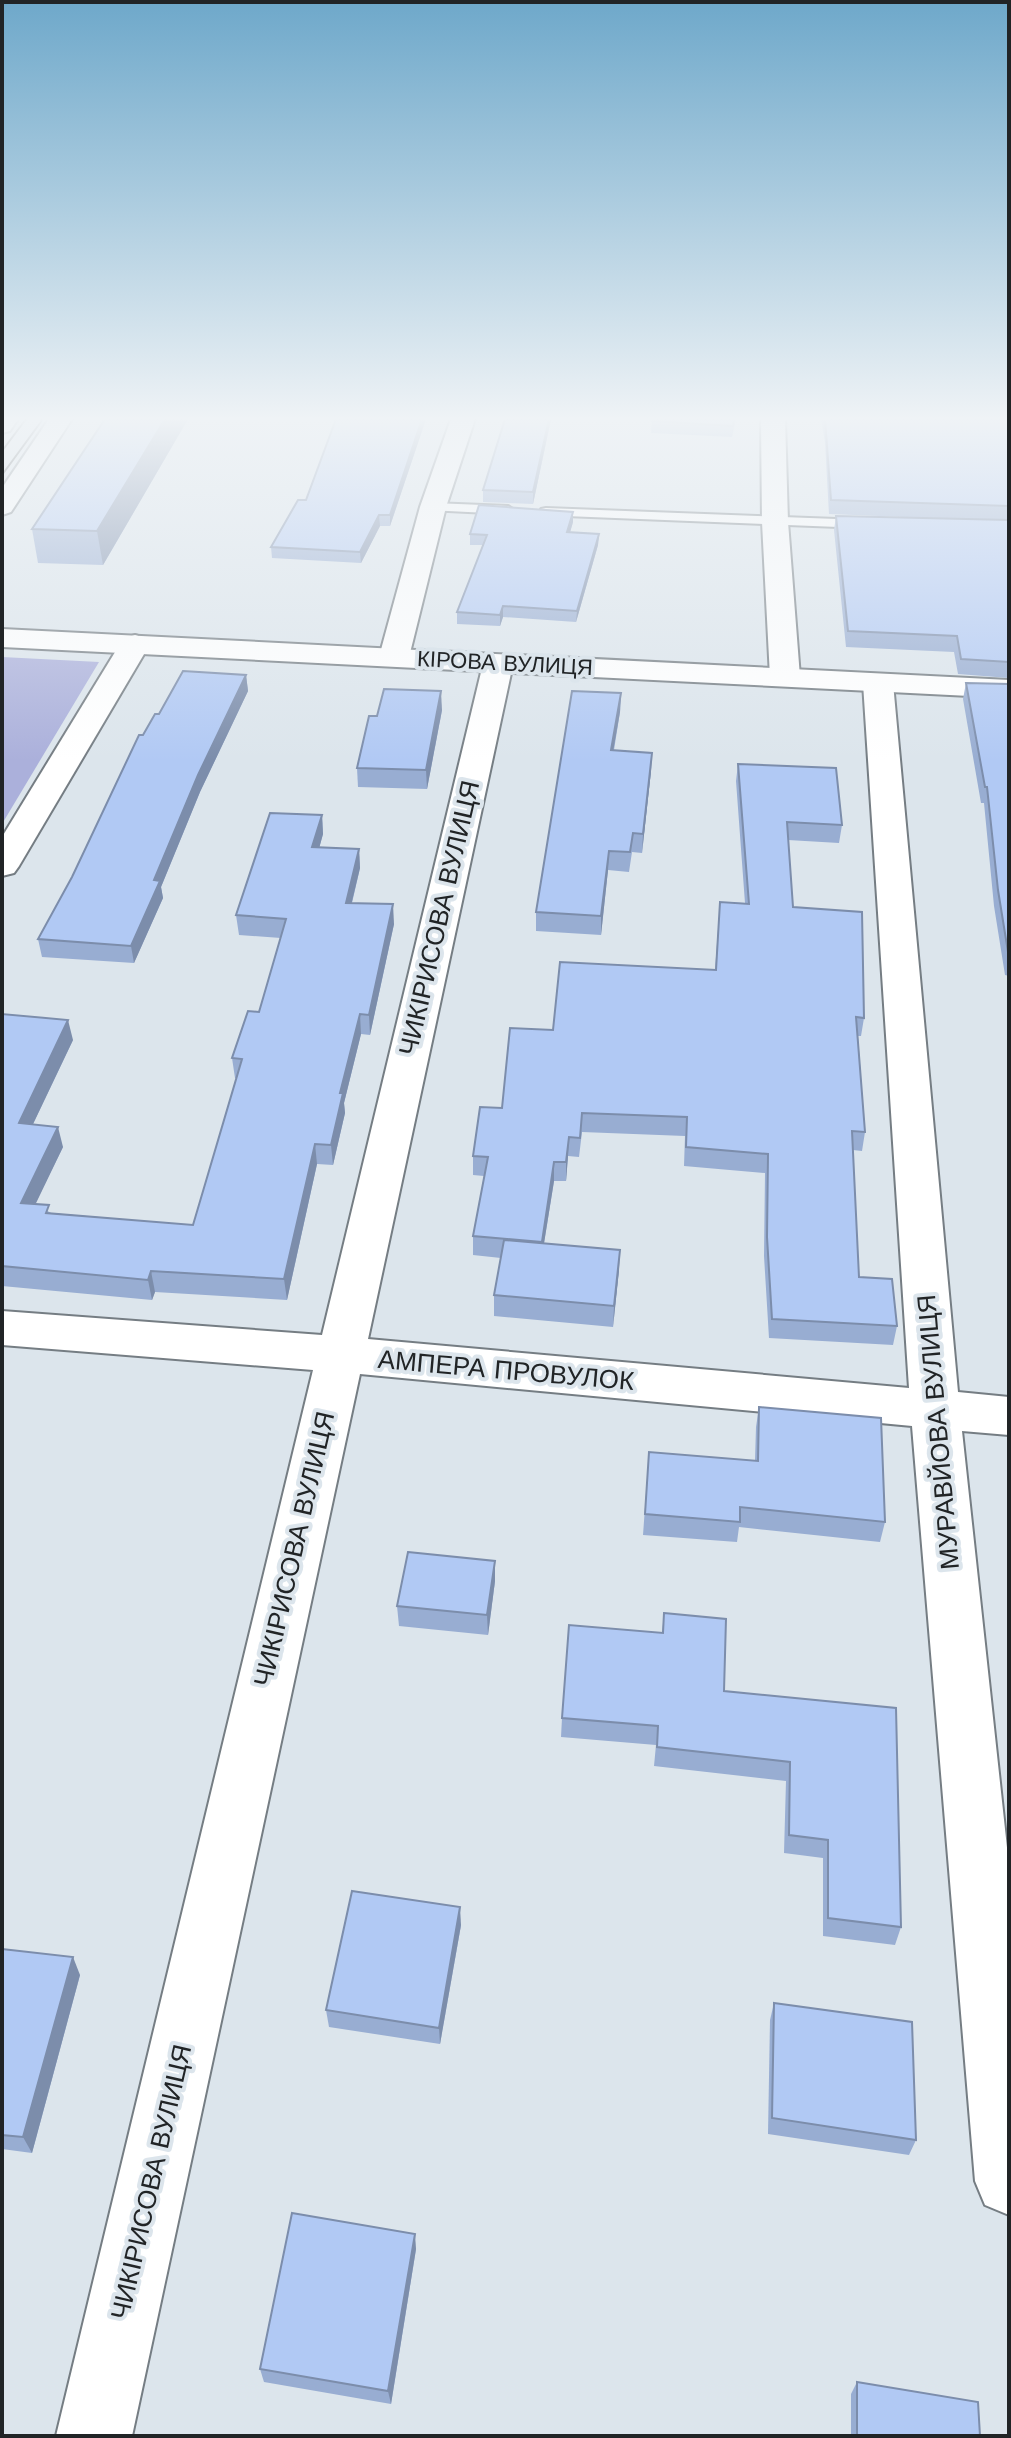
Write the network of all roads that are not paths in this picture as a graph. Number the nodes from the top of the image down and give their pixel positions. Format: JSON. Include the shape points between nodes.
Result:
{"nodes":[{"id":1,"x":426,"y":533,"type":"edge"},
{"id":2,"x":776,"y":533,"type":"edge"},
{"id":3,"x":2,"y":638,"type":"edge"},
{"id":4,"x":135,"y":644,"type":"junction"},
{"id":5,"x":394,"y":657,"type":"junction"},
{"id":6,"x":498,"y":664,"type":"junction"},
{"id":7,"x":785,"y":677,"type":"junction"},
{"id":8,"x":878,"y":683,"type":"junction"},
{"id":9,"x":1009,"y":689,"type":"edge"},
{"id":10,"x":2,"y":866,"type":"edge"},
{"id":11,"x":2,"y":1328,"type":"edge"},
{"id":12,"x":338,"y":1354,"type":"junction"},
{"id":13,"x":935,"y":1411,"type":"junction"},
{"id":14,"x":1009,"y":1416,"type":"edge"},
{"id":15,"x":1009,"y":2181,"type":"edge"},
{"id":16,"x":94,"y":2436,"type":"edge"}],
"edges":[{"from":1,"to":5,"type":"street"},
{"from":2,"to":7,"type":"street"},
{"from":3,"to":4,"type":"street","name":"КІРОВА ВУЛИЦЯ"},
{"from":4,"to":5,"type":"street","name":"КІРОВА ВУЛИЦЯ"},
{"from":4,"to":10,"type":"street"},
{"from":5,"to":6,"type":"street","name":"КІРОВА ВУЛИЦЯ"},
{"from":6,"to":7,"type":"street","name":"КІРОВА ВУЛИЦЯ"},
{"from":6,"to":12,"type":"street","name":"ЧИКІРИСОВА ВУЛИЦЯ"},
{"from":7,"to":8,"type":"street","name":"КІРОВА ВУЛИЦЯ"},
{"from":8,"to":9,"type":"street","name":"КІРОВА ВУЛИЦЯ"},
{"from":8,"to":13,"type":"street","name":"МУРАВЙОВА ВУЛИЦЯ"},
{"from":11,"to":12,"type":"street","name":"АМПЕРА ПРОВУЛОК"},
{"from":12,"to":13,"type":"street","name":"АМПЕРА ПРОВУЛОК"},
{"from":12,"to":16,"type":"street","name":"ЧИКІРИСОВА ВУЛИЦЯ"},
{"from":13,"to":14,"type":"street","name":"АМПЕРА ПРОВУЛОК"},
{"from":13,"to":15,"type":"street","name":"МУРАВЙОВА ВУЛИЦЯ"}]}
